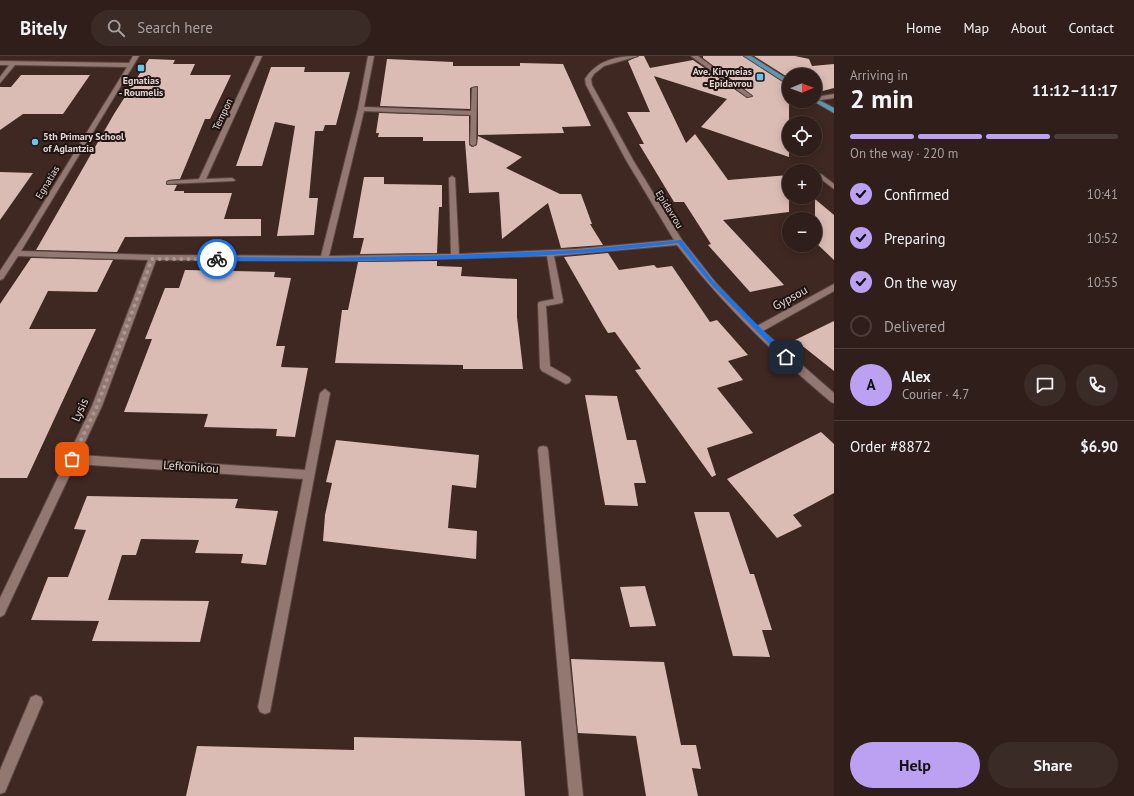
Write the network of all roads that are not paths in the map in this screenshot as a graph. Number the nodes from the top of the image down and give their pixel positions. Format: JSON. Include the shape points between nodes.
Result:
{"nodes":[{"id":1,"x":136,"y":56,"type":"edge"},
{"id":2,"x":259,"y":56,"type":"edge"},
{"id":3,"x":371,"y":56,"type":"edge"},
{"id":4,"x":600,"y":56,"type":"edge"},
{"id":5,"x":635,"y":56,"type":"edge"},
{"id":6,"x":694,"y":56,"type":"edge"},
{"id":7,"x":747,"y":56,"type":"edge"},
{"id":8,"x":608,"y":61,"type":"junction"},
{"id":9,"x":0,"y":63,"type":"edge"},
{"id":10,"x":13,"y":64,"type":"junction"},
{"id":11,"x":130,"y":65,"type":"junction"},
{"id":12,"x":782,"y":78,"type":"edge"},
{"id":13,"x":0,"y":81,"type":"edge"},
{"id":14,"x":476,"y":88,"type":"dead end"},
{"id":15,"x":748,"y":96,"type":"dead end"},
{"id":16,"x":834,"y":96,"type":"edge"},
{"id":17,"x":822,"y":99,"type":"edge"},
{"id":18,"x":822,"y":104,"type":"edge"},
{"id":19,"x":360,"y":109,"type":"junction"},
{"id":20,"x":834,"y":112,"type":"edge"},
{"id":21,"x":474,"y":113,"type":"junction"},
{"id":22,"x":473,"y":144,"type":"dead end"},
{"id":23,"x":822,"y":177,"type":"edge"},
{"id":24,"x":452,"y":178,"type":"dead end"},
{"id":25,"x":202,"y":180,"type":"junction"},
{"id":26,"x":232,"y":180,"type":"dead end"},
{"id":27,"x":169,"y":183,"type":"dead end"},
{"id":28,"x":834,"y":187,"type":"edge"},
{"id":29,"x":679,"y":242,"type":"junction"},
{"id":30,"x":15,"y":253,"type":"junction"},
{"id":31,"x":550,"y":253,"type":"junction"},
{"id":32,"x":455,"y":256,"type":"junction"},
{"id":33,"x":152,"y":259,"type":"junction"},
{"id":34,"x":324,"y":259,"type":"junction"},
{"id":35,"x":0,"y":277,"type":"edge"},
{"id":36,"x":834,"y":287,"type":"edge"},
{"id":37,"x":757,"y":330,"type":"junction"},
{"id":38,"x":566,"y":380,"type":"dead end"},
{"id":39,"x":325,"y":393,"type":"dead end"},
{"id":40,"x":834,"y":399,"type":"edge"},
{"id":41,"x":543,"y":450,"type":"dead end"},
{"id":42,"x":72,"y":459,"type":"junction"},
{"id":43,"x":310,"y":475,"type":"junction"},
{"id":44,"x":0,"y":610,"type":"edge"},
{"id":45,"x":36,"y":702,"type":"dead end"},
{"id":46,"x":265,"y":707,"type":"dead end"},
{"id":47,"x":0,"y":787,"type":"edge"},
{"id":48,"x":576,"y":796,"type":"edge"}],
"edges":[{"from":1,"to":11,"type":"street","name":"Egnatias"},
{"from":2,"to":25,"type":"street","name":"Tempon"},
{"from":3,"to":19,"type":"street"},
{"from":4,"to":8,"type":"street"},
{"from":5,"to":8,"type":"street"},
{"from":6,"to":15,"type":"street"},
{"from":7,"to":12,"type":"main road"},
{"from":8,"to":29,"type":"street","name":"Epidavrou","via":[[593,71],[588,79],[589,85],[633,167]]},
{"from":9,"to":10,"type":"street"},
{"from":10,"to":11,"type":"street"},
{"from":10,"to":13,"type":"street"},
{"from":11,"to":30,"type":"street","name":"Egnatias"},
{"from":14,"to":21,"type":"street"},
{"from":16,"to":17,"type":"street"},
{"from":18,"to":20,"type":"main road"},
{"from":19,"to":21,"type":"street"},
{"from":19,"to":34,"type":"street"},
{"from":21,"to":22,"type":"street"},
{"from":23,"to":28,"type":"street"},
{"from":24,"to":32,"type":"street"},
{"from":25,"to":26,"type":"street"},
{"from":25,"to":27,"type":"street"},
{"from":29,"to":31,"type":"street"},
{"from":29,"to":37,"type":"street","name":"Epidavrou"},
{"from":30,"to":33,"type":"street"},
{"from":30,"to":35,"type":"street","name":"Egnatias"},
{"from":31,"to":32,"type":"street"},
{"from":31,"to":38,"type":"street","via":[[559,301],[542,304],[545,368]]},
{"from":32,"to":34,"type":"street"},
{"from":33,"to":34,"type":"street"},
{"from":33,"to":42,"type":"street","name":"Lysis","via":[[97,406]]},
{"from":36,"to":37,"type":"street","name":"Gypsou"},
{"from":37,"to":40,"type":"street","name":"Epidavrou"},
{"from":39,"to":43,"type":"street"},
{"from":41,"to":48,"type":"street"},
{"from":42,"to":43,"type":"street","name":"Lefkonikou"},
{"from":42,"to":44,"type":"street","name":"Lysis"},
{"from":43,"to":46,"type":"street"},
{"from":45,"to":47,"type":"street"}]}
